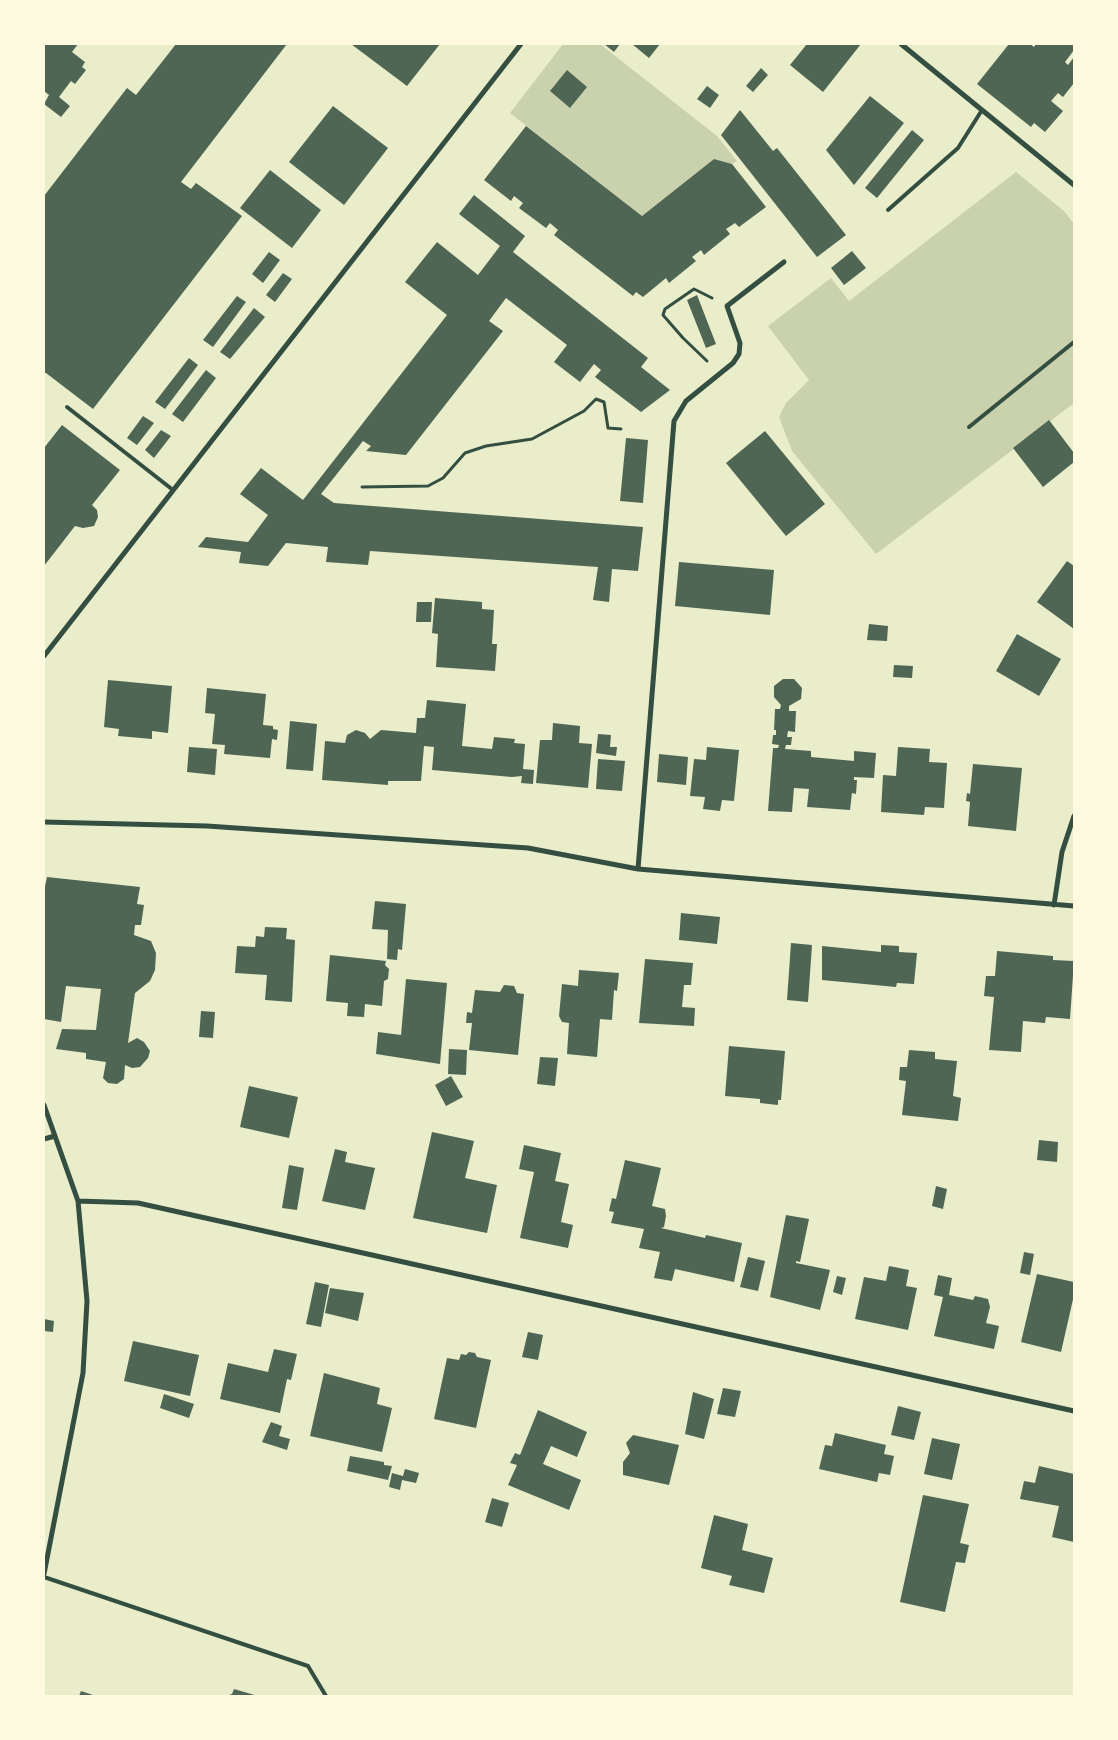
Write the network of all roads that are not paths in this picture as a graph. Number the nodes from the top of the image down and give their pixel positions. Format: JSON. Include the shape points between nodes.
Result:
{"nodes":[{"id":1,"x":521,"y":44,"type":"edge"},
{"id":2,"x":901,"y":44,"type":"edge"},
{"id":3,"x":982,"y":110,"type":"junction"},
{"id":4,"x":1074,"y":185,"type":"edge"},
{"id":5,"x":888,"y":210,"type":"dead end"},
{"id":6,"x":784,"y":262,"type":"dead end"},
{"id":7,"x":1074,"y":342,"type":"edge"},
{"id":8,"x":67,"y":407,"type":"dead end"},
{"id":9,"x":969,"y":427,"type":"dead end"},
{"id":10,"x":173,"y":490,"type":"junction"},
{"id":11,"x":44,"y":656,"type":"edge"},
{"id":12,"x":1074,"y":816,"type":"edge"},
{"id":13,"x":44,"y":822,"type":"edge"},
{"id":14,"x":638,"y":869,"type":"junction"},
{"id":15,"x":1054,"y":905,"type":"junction"},
{"id":16,"x":1074,"y":906,"type":"edge"},
{"id":17,"x":44,"y":1105,"type":"edge"},
{"id":18,"x":55,"y":1136,"type":"junction"},
{"id":19,"x":44,"y":1139,"type":"edge"},
{"id":20,"x":78,"y":1201,"type":"junction"},
{"id":21,"x":1074,"y":1411,"type":"edge"},
{"id":22,"x":44,"y":1575,"type":"edge"},
{"id":23,"x":326,"y":1696,"type":"edge"}],
"edges":[{"from":1,"to":10,"type":"street"},
{"from":2,"to":3,"type":"street"},
{"from":3,"to":4,"type":"street"},
{"from":3,"to":5,"type":"lane","via":[[958,148]]},
{"from":6,"to":14,"type":"street","via":[[727,306],[740,343],[739,354],[733,363],[686,401],[674,421]]},
{"from":7,"to":9,"type":"lane"},
{"from":8,"to":10,"type":"lane"},
{"from":10,"to":11,"type":"street"},
{"from":12,"to":15,"type":"street","via":[[1062,852]]},
{"from":13,"to":14,"type":"street","via":[[207,826],[528,848]]},
{"from":14,"to":15,"type":"street"},
{"from":15,"to":16,"type":"street"},
{"from":17,"to":18,"type":"street"},
{"from":18,"to":19,"type":"street"},
{"from":18,"to":20,"type":"street"},
{"from":20,"to":21,"type":"street","via":[[138,1202]]},
{"from":20,"to":22,"type":"street","via":[[87,1301],[82,1373]]},
{"from":22,"to":23,"type":"lane","via":[[308,1666]]}]}
